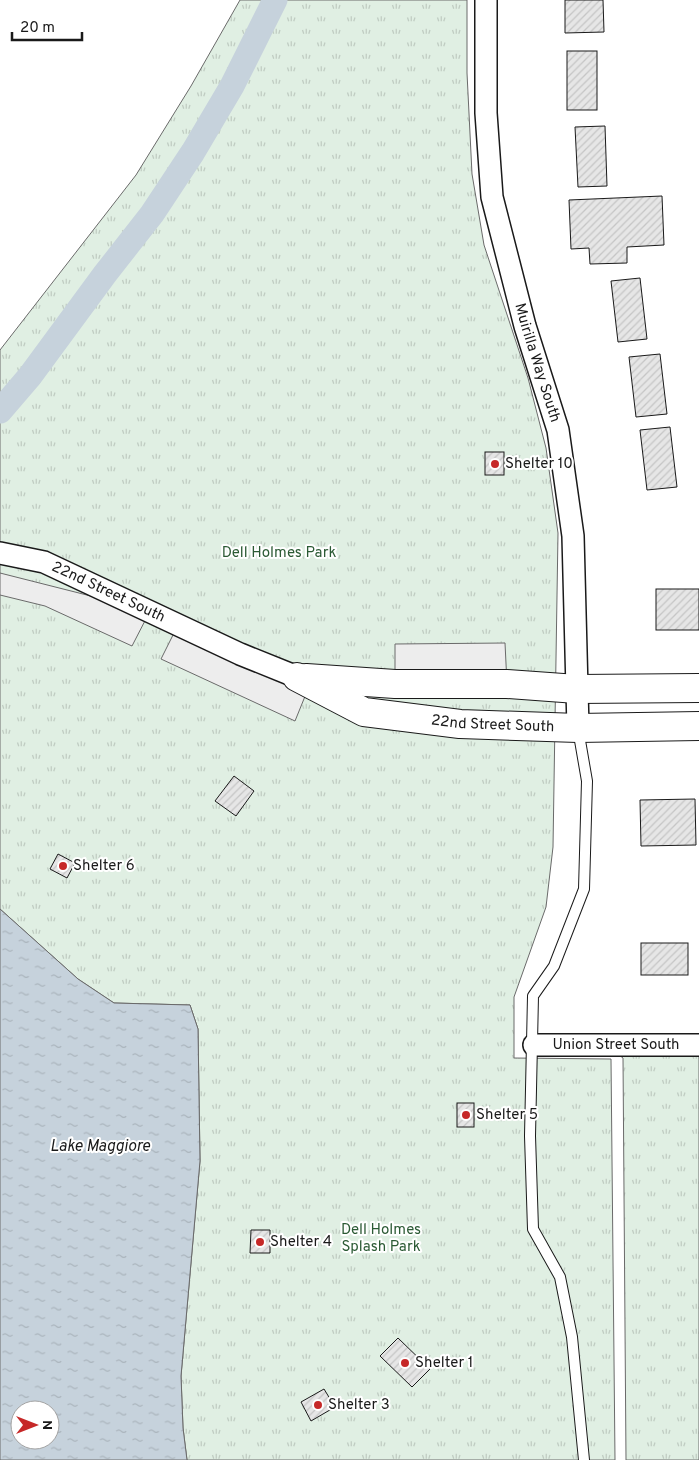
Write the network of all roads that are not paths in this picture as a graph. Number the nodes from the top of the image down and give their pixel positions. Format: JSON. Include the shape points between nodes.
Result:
{"nodes":[{"id":1,"x":486,"y":0,"type":"edge"},
{"id":2,"x":0,"y":553,"type":"edge"},
{"id":3,"x":296,"y":677,"type":"junction"},
{"id":4,"x":699,"y":688,"type":"edge"},
{"id":5,"x":577,"y":689,"type":"junction"},
{"id":6,"x":699,"y":726,"type":"edge"},
{"id":7,"x":578,"y":728,"type":"junction"},
{"id":8,"x":534,"y":1045,"type":"junction"},
{"id":9,"x":699,"y":1045,"type":"edge"},
{"id":10,"x":584,"y":1460,"type":"edge"}],
"edges":[{"from":1,"to":5,"type":"street","name":"Muirilla Way South","via":[[486,114],[492,197],[525,326],[558,430],[573,536]]},
{"from":2,"to":3,"type":"street","name":"22nd Street South","via":[[44,562]]},
{"from":3,"to":5,"type":"street","name":"22nd Street South","via":[[395,684],[507,684]]},
{"from":3,"to":7,"type":"street","name":"22nd Street South","via":[[364,712],[460,724]]},
{"from":4,"to":5,"type":"street","name":"22nd Street South"},
{"from":5,"to":7,"type":"street","name":"Muirilla Way South"},
{"from":6,"to":7,"type":"street","name":"22nd Street South"},
{"from":7,"to":8,"type":"lane","via":[[587,781],[584,889],[554,966],[533,996]]},
{"from":8,"to":9,"type":"street","name":"Union Street South"},
{"from":8,"to":10,"type":"lane","via":[[530,1136],[533,1229],[560,1277],[572,1337]]}]}
